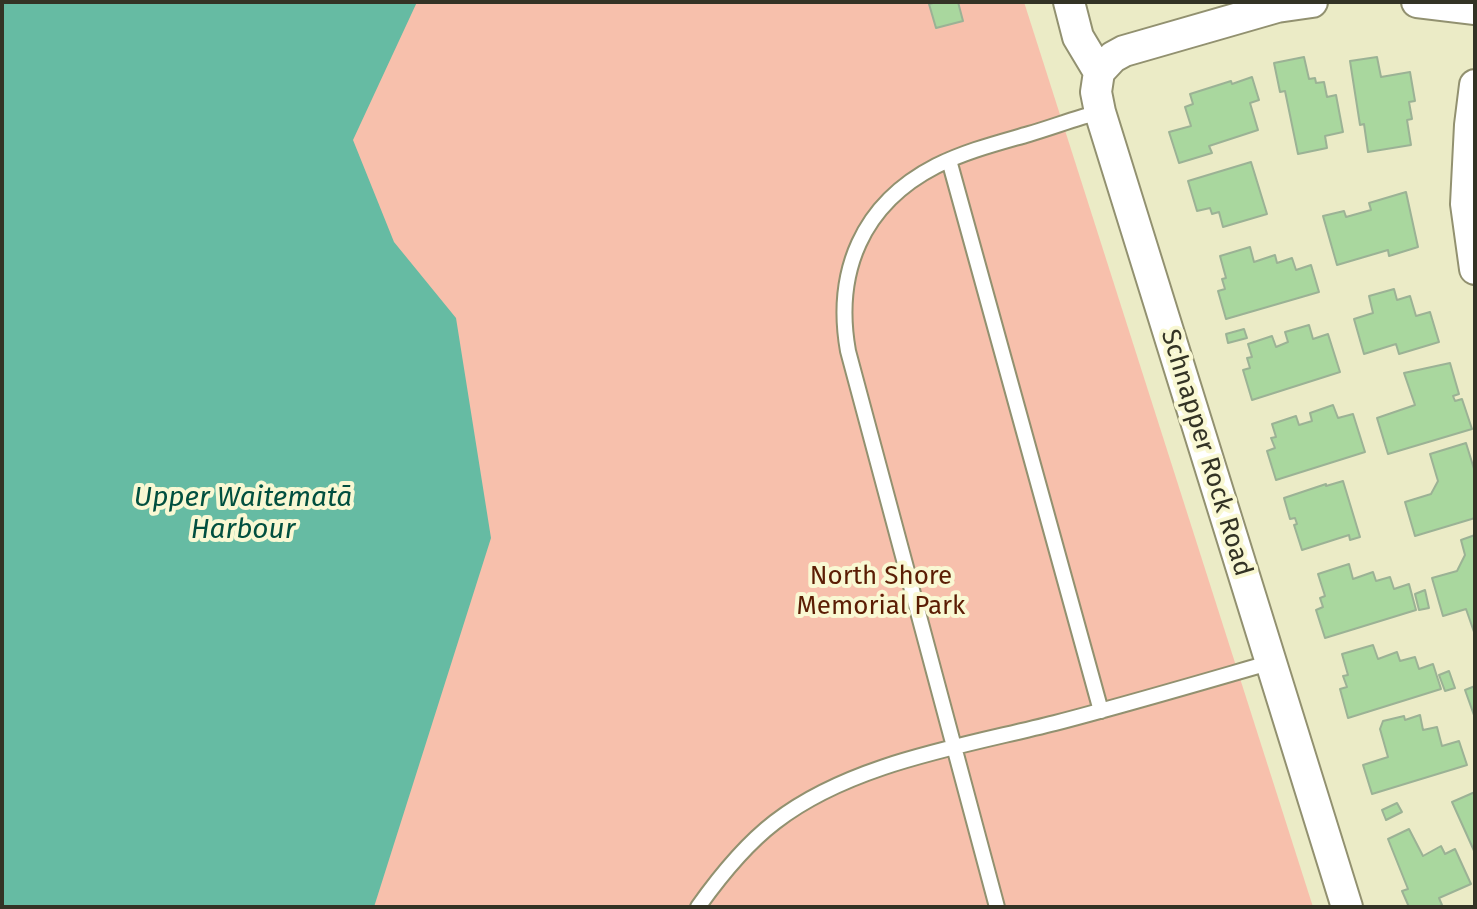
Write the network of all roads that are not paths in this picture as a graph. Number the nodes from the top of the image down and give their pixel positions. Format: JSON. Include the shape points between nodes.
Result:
{"nodes":[{"id":1,"x":1069,"y":2,"type":"edge"},
{"id":2,"x":1312,"y":2,"type":"edge"},
{"id":3,"x":1417,"y":2,"type":"edge"},
{"id":4,"x":1475,"y":9,"type":"edge"},
{"id":5,"x":1099,"y":72,"type":"junction"},
{"id":6,"x":1475,"y":85,"type":"edge"},
{"id":7,"x":1100,"y":112,"type":"junction"},
{"id":8,"x":949,"y":160,"type":"junction"},
{"id":9,"x":1475,"y":269,"type":"edge"},
{"id":10,"x":1272,"y":662,"type":"junction"},
{"id":11,"x":1101,"y":711,"type":"junction"},
{"id":12,"x":954,"y":749,"type":"junction"},
{"id":13,"x":698,"y":907,"type":"edge"},
{"id":14,"x":997,"y":907,"type":"edge"},
{"id":15,"x":1347,"y":907,"type":"edge"}],
"edges":[{"from":1,"to":5,"type":"street","name":"Schnapper Rock Road","via":[[1078,37]]},
{"from":2,"to":5,"type":"street","via":[[1124,51]]},
{"from":3,"to":4,"type":"street"},
{"from":5,"to":7,"type":"street","name":"Schnapper Rock Road"},
{"from":6,"to":9,"type":"street","via":[[1466,204]]},
{"from":7,"to":8,"type":"lane"},
{"from":7,"to":10,"type":"street","name":"Schnapper Rock Road"},
{"from":8,"to":11,"type":"lane"},
{"from":8,"to":12,"type":"lane","via":[[904,189],[870,224],[850,261],[843,311],[848,351]]},
{"from":10,"to":11,"type":"lane"},
{"from":10,"to":15,"type":"street","name":"Schnapper Rock Road"},
{"from":11,"to":12,"type":"lane"},
{"from":12,"to":13,"type":"lane","via":[[841,784],[777,820]]},
{"from":12,"to":14,"type":"lane"}]}
